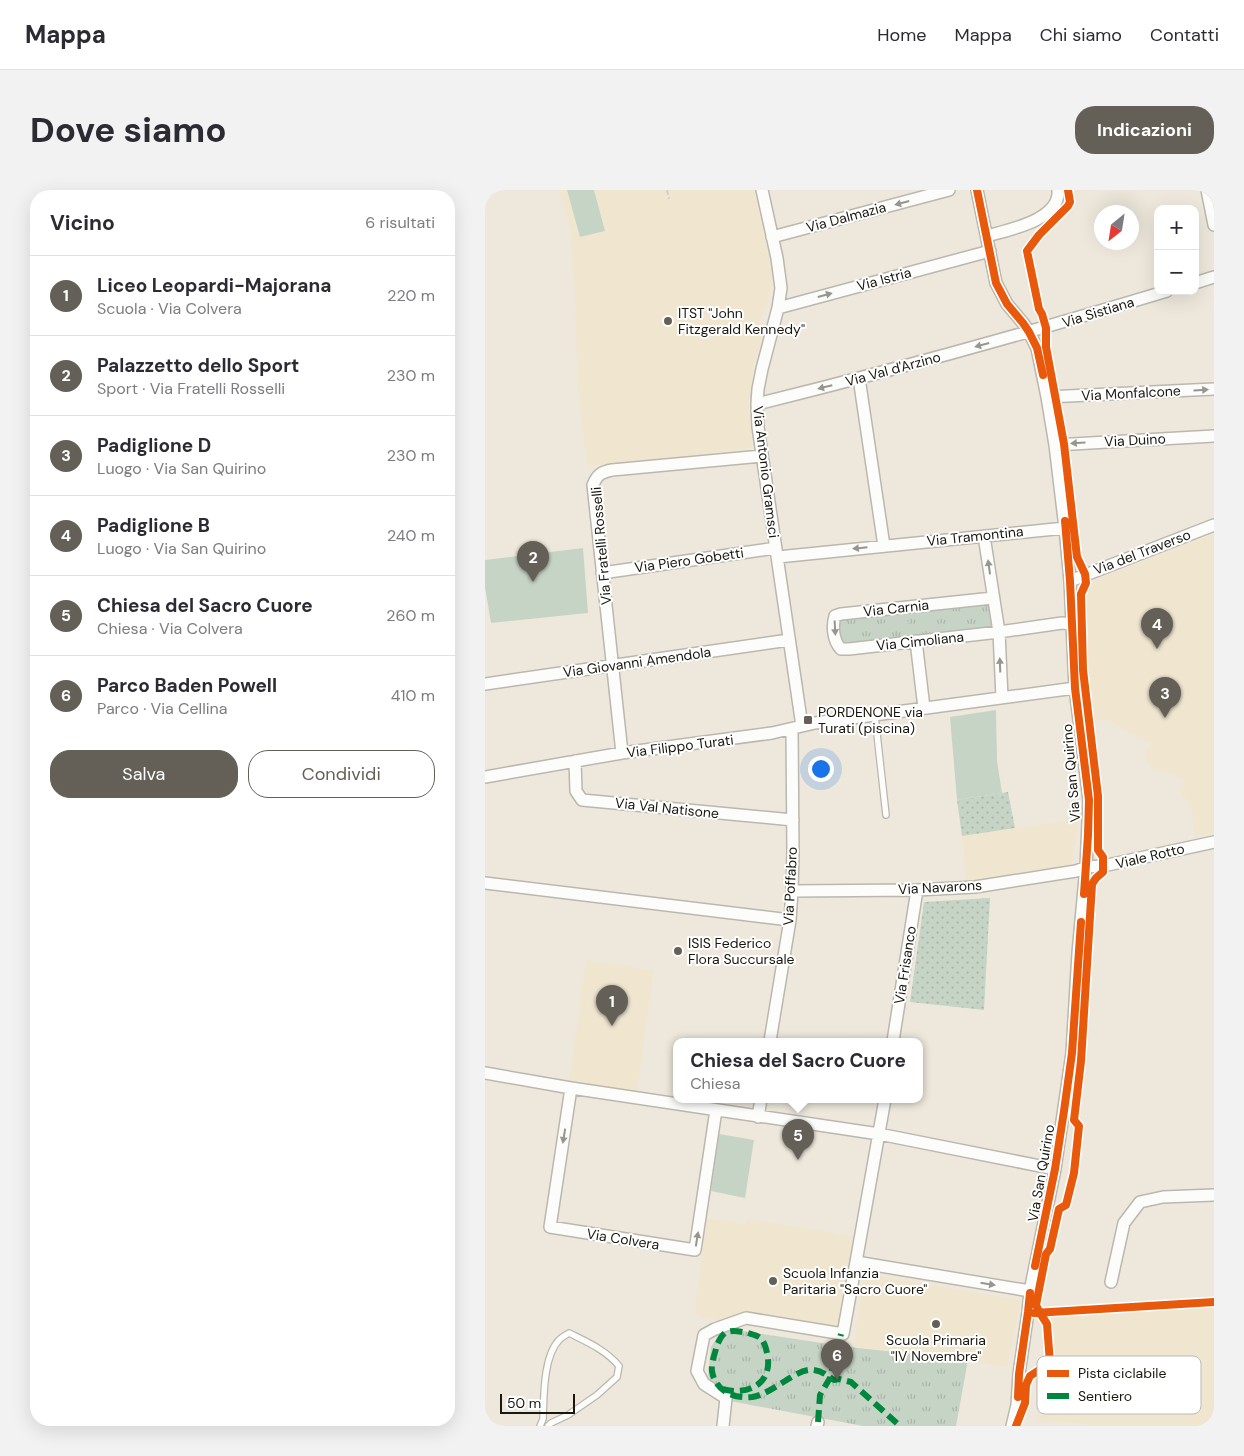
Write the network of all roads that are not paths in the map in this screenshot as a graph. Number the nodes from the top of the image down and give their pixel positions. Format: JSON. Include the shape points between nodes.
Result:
{"nodes":[{"id":1,"x":762,"y":190,"type":"edge"},
{"id":2,"x":949,"y":190,"type":"edge"},
{"id":3,"x":977,"y":190,"type":"edge"},
{"id":4,"x":1059,"y":190,"type":"edge"},
{"id":5,"x":1207,"y":190,"type":"edge"},
{"id":6,"x":1212,"y":200,"type":"edge"},
{"id":7,"x":1214,"y":225,"type":"edge"},
{"id":8,"x":987,"y":236,"type":"junction"},
{"id":9,"x":772,"y":237,"type":"junction"},
{"id":10,"x":990,"y":251,"type":"junction"},
{"id":11,"x":1214,"y":277,"type":"edge"},
{"id":12,"x":1199,"y":282,"type":"edge"},
{"id":13,"x":1154,"y":295,"type":"edge"},
{"id":14,"x":778,"y":308,"type":"junction"},
{"id":15,"x":1029,"y":332,"type":"junction"},
{"id":16,"x":859,"y":378,"type":"junction"},
{"id":17,"x":1214,"y":389,"type":"edge"},
{"id":18,"x":1047,"y":397,"type":"junction"},
{"id":19,"x":757,"y":404,"type":"junction"},
{"id":20,"x":1214,"y":436,"type":"edge"},
{"id":21,"x":1055,"y":444,"type":"junction"},
{"id":22,"x":762,"y":456,"type":"junction"},
{"id":23,"x":1214,"y":525,"type":"edge"},
{"id":24,"x":1065,"y":528,"type":"junction"},
{"id":25,"x":984,"y":536,"type":"junction"},
{"id":26,"x":884,"y":546,"type":"junction"},
{"id":27,"x":777,"y":553,"type":"junction"},
{"id":28,"x":602,"y":573,"type":"junction"},
{"id":29,"x":1070,"y":581,"type":"junction"},
{"id":30,"x":993,"y":598,"type":"junction"},
{"id":31,"x":1071,"y":624,"type":"junction"},
{"id":32,"x":999,"y":632,"type":"junction"},
{"id":33,"x":789,"y":640,"type":"junction"},
{"id":34,"x":916,"y":641,"type":"junction"},
{"id":35,"x":841,"y":649,"type":"joint"},
{"id":36,"x":613,"y":665,"type":"junction"},
{"id":37,"x":485,"y":684,"type":"edge"},
{"id":38,"x":1075,"y":688,"type":"junction"},
{"id":39,"x":1001,"y":698,"type":"junction"},
{"id":40,"x":924,"y":708,"type":"junction"},
{"id":41,"x":875,"y":716,"type":"junction"},
{"id":42,"x":797,"y":727,"type":"junction"},
{"id":43,"x":622,"y":753,"type":"junction"},
{"id":44,"x":575,"y":761,"type":"junction"},
{"id":45,"x":485,"y":777,"type":"edge"},
{"id":46,"x":886,"y":815,"type":"dead end"},
{"id":47,"x":793,"y":820,"type":"junction"},
{"id":48,"x":1214,"y":842,"type":"edge"},
{"id":49,"x":1086,"y":867,"type":"junction"},
{"id":50,"x":485,"y":882,"type":"edge"},
{"id":51,"x":917,"y":890,"type":"junction"},
{"id":52,"x":792,"y":891,"type":"junction"},
{"id":53,"x":789,"y":920,"type":"junction"},
{"id":54,"x":770,"y":1038,"type":"edge"},
{"id":55,"x":893,"y":1038,"type":"edge"},
{"id":56,"x":485,"y":1073,"type":"edge"},
{"id":57,"x":571,"y":1088,"type":"junction"},
{"id":58,"x":760,"y":1103,"type":"edge"},
{"id":59,"x":884,"y":1103,"type":"edge"},
{"id":60,"x":716,"y":1110,"type":"junction"},
{"id":61,"x":758,"y":1117,"type":"junction"},
{"id":62,"x":879,"y":1134,"type":"junction"},
{"id":63,"x":1055,"y":1169,"type":"junction"},
{"id":64,"x":1214,"y":1195,"type":"edge"},
{"id":65,"x":856,"y":1262,"type":"junction"},
{"id":66,"x":1111,"y":1282,"type":"dead end"},
{"id":67,"x":1030,"y":1291,"type":"junction"},
{"id":68,"x":541,"y":1426,"type":"edge"},
{"id":69,"x":548,"y":1426,"type":"edge"},
{"id":70,"x":723,"y":1426,"type":"edge"},
{"id":71,"x":1012,"y":1426,"type":"edge"}],
"edges":[{"from":1,"to":9,"type":"street","name":"Via Antonio Gramsci"},
{"from":2,"to":9,"type":"street","name":"Via Dalmazia","one_way":true},
{"from":3,"to":8,"type":"street","name":"Via San Quirino"},
{"from":4,"to":8,"type":"street","via":[[1057,202],[1044,215],[1033,222]]},
{"from":5,"to":6,"type":"street"},
{"from":6,"to":7,"type":"street"},
{"from":8,"to":10,"type":"street","name":"Via San Quirino"},
{"from":9,"to":14,"type":"street","name":"Via Antonio Gramsci","via":[[781,280]]},
{"from":14,"to":10,"type":"street","name":"Via Istria","one_way":true},
{"from":10,"to":15,"type":"street","name":"Via San Quirino","via":[[996,283]]},
{"from":11,"to":12,"type":"street"},
{"from":13,"to":15,"type":"street","name":"Via Sistiana"},
{"from":14,"to":19,"type":"street","name":"Via Antonio Gramsci","via":[[762,369]]},
{"from":15,"to":16,"type":"street","name":"Via Val d'Arzino","one_way":true},
{"from":15,"to":18,"type":"street","name":"Via San Quirino","via":[[1039,355]]},
{"from":16,"to":19,"type":"street","name":"Via Val d'Arzino","one_way":true},
{"from":16,"to":26,"type":"street"},
{"from":18,"to":17,"type":"street","name":"Via Monfalcone","one_way":true},
{"from":18,"to":21,"type":"street","name":"Via San Quirino"},
{"from":19,"to":22,"type":"street","name":"Via Antonio Gramsci"},
{"from":20,"to":21,"type":"street","name":"Via Duino","one_way":true},
{"from":21,"to":24,"type":"street","name":"Via San Quirino"},
{"from":22,"to":27,"type":"street","name":"Via Antonio Gramsci"},
{"from":22,"to":28,"type":"street","name":"Via Fratelli Rosselli","via":[[602,472],[593,485]]},
{"from":23,"to":29,"type":"street","name":"Via del Traverso"},
{"from":24,"to":25,"type":"street","name":"Via Tramontina"},
{"from":24,"to":29,"type":"street","name":"Via San Quirino"},
{"from":25,"to":26,"type":"street","name":"Via Tramontina"},
{"from":30,"to":25,"type":"street","one_way":true},
{"from":26,"to":27,"type":"street","name":"Via Tramontina","one_way":true},
{"from":27,"to":28,"type":"street","name":"Via Piero Gobetti"},
{"from":27,"to":33,"type":"street","name":"Via Antonio Gramsci"},
{"from":28,"to":36,"type":"street","name":"Via Fratelli Rosselli"},
{"from":29,"to":31,"type":"street","name":"Via San Quirino"},
{"from":30,"to":32,"type":"street"},
{"from":30,"to":35,"type":"street","name":"Via Carnia","one_way":true,"via":[[835,616],[836,644]]},
{"from":31,"to":32,"type":"street","name":"Via Cimoliana"},
{"from":31,"to":38,"type":"street","name":"Via San Quirino"},
{"from":32,"to":34,"type":"street","name":"Via Cimoliana"},
{"from":39,"to":32,"type":"street","one_way":true},
{"from":33,"to":36,"type":"street","name":"Via Giovanni Amendola"},
{"from":33,"to":42,"type":"street","name":"Via Antonio Gramsci"},
{"from":34,"to":35,"type":"street","name":"Via Cimoliana"},
{"from":34,"to":40,"type":"street"},
{"from":36,"to":37,"type":"street","name":"Via Giovanni Amendola"},
{"from":36,"to":43,"type":"street","name":"Via Fratelli Rosselli"},
{"from":38,"to":39,"type":"street","name":"Via Filippo Turati"},
{"from":38,"to":49,"type":"street","name":"Via San Quirino","via":[[1089,800]]},
{"from":39,"to":40,"type":"street","name":"Via Filippo Turati"},
{"from":40,"to":41,"type":"street","name":"Via Filippo Turati"},
{"from":41,"to":42,"type":"street","name":"Via Filippo Turati"},
{"from":41,"to":46,"type":"lane"},
{"from":42,"to":43,"type":"street","name":"Via Filippo Turati","via":[[772,734]]},
{"from":42,"to":47,"type":"street","name":"Via Poffabro"},
{"from":43,"to":44,"type":"street","name":"Via Filippo Turati"},
{"from":44,"to":45,"type":"street","name":"Via Filippo Turati"},
{"from":44,"to":47,"type":"street","name":"Via Val Natisone","via":[[576,790],[582,800]]},
{"from":47,"to":52,"type":"street","name":"Via Poffabro"},
{"from":48,"to":49,"type":"street","name":"Viale Rotto"},
{"from":49,"to":51,"type":"street","name":"Via Navarons","via":[[975,886]]},
{"from":49,"to":63,"type":"street","name":"Via San Quirino","via":[[1071,1053]]},
{"from":50,"to":53,"type":"street"},
{"from":51,"to":52,"type":"street","name":"Via Navarons"},
{"from":51,"to":55,"type":"street","name":"Via Frisanco"},
{"from":52,"to":53,"type":"street","name":"Via Poffabro"},
{"from":53,"to":54,"type":"street","name":"Via Poffabro"},
{"from":56,"to":57,"type":"street"},
{"from":57,"to":60,"type":"street"},
{"from":57,"to":60,"type":"street","name":"Via Colvera","one_way":true,"via":[[549,1226],[695,1250]]},
{"from":58,"to":61,"type":"street"},
{"from":59,"to":62,"type":"street"},
{"from":60,"to":61,"type":"street"},
{"from":61,"to":62,"type":"street"},
{"from":62,"to":63,"type":"street"},
{"from":62,"to":65,"type":"street"},
{"from":63,"to":67,"type":"street","name":"Via San Quirino"},
{"from":64,"to":66,"type":"street","via":[[1163,1197],[1140,1202],[1124,1223]]},
{"from":65,"to":67,"type":"street","one_way":true},
{"from":65,"to":70,"type":"street","via":[[843,1334],[746,1318],[704,1335],[697,1371],[704,1384],[726,1398]]},
{"from":67,"to":71,"type":"street","name":"Via San Quirino"},
{"from":68,"to":69,"type":"lane","via":[[551,1353],[559,1340],[569,1333],[612,1357],[619,1366],[617,1377],[597,1395]]}]}
